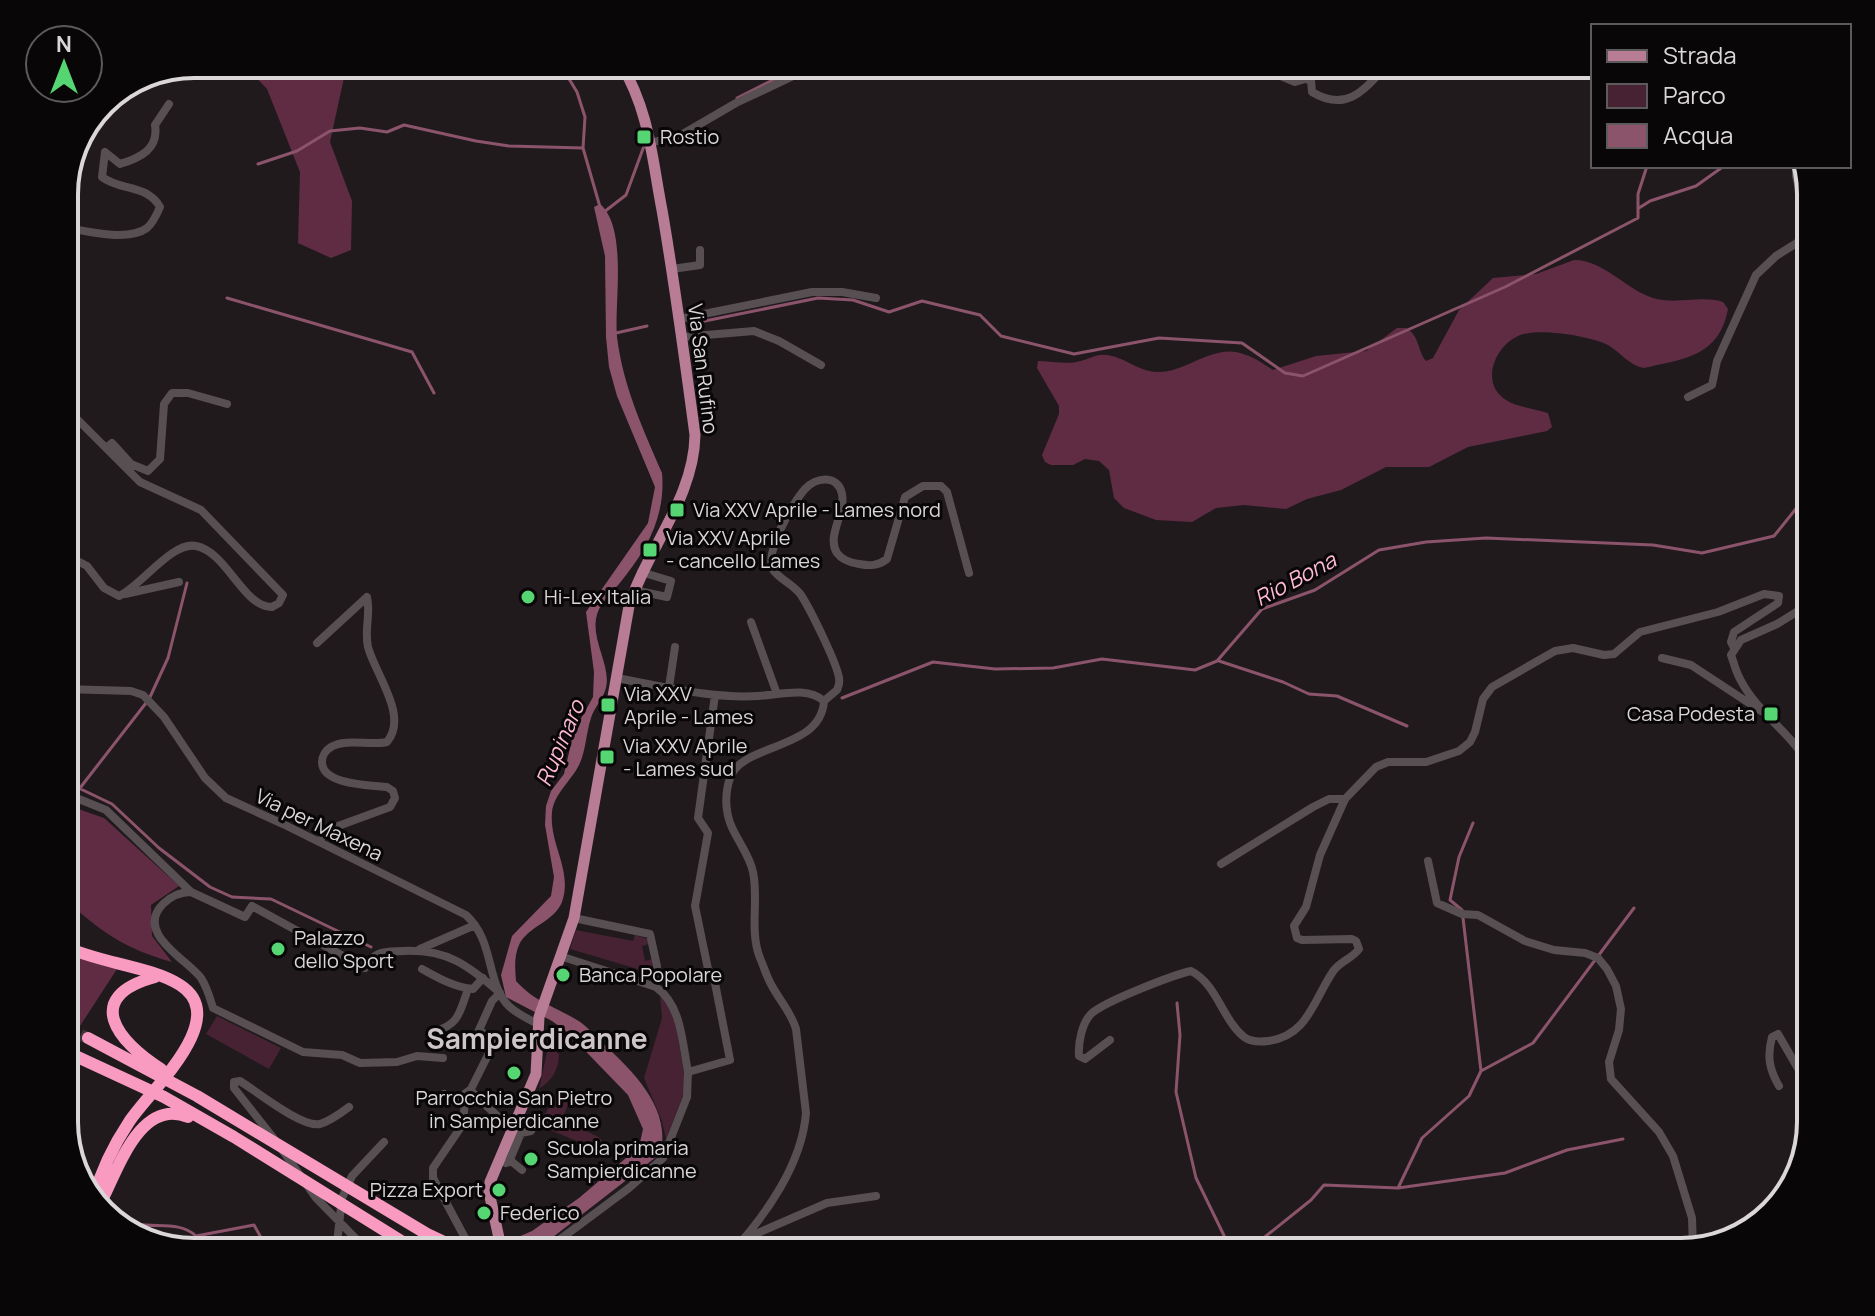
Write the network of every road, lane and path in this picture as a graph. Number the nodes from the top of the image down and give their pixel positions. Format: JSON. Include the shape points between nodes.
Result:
{"nodes":[{"id":1,"x":630,"y":78,"type":"edge"},
{"id":2,"x":787,"y":78,"type":"edge"},
{"id":3,"x":1286,"y":78,"type":"edge"},
{"id":4,"x":1375,"y":78,"type":"edge"},
{"id":5,"x":169,"y":104,"type":"dead end"},
{"id":6,"x":650,"y":143,"type":"junction"},
{"id":7,"x":78,"y":230,"type":"edge"},
{"id":8,"x":1797,"y":243,"type":"edge"},
{"id":9,"x":700,"y":250,"type":"dead end"},
{"id":10,"x":672,"y":269,"type":"junction"},
{"id":11,"x":876,"y":298,"type":"dead end"},
{"id":12,"x":679,"y":319,"type":"junction"},
{"id":13,"x":682,"y":337,"type":"junction"},
{"id":14,"x":821,"y":365,"type":"dead end"},
{"id":15,"x":1688,"y":397,"type":"dead end"},
{"id":16,"x":227,"y":404,"type":"dead end"},
{"id":17,"x":78,"y":420,"type":"edge"},
{"id":18,"x":106,"y":448,"type":"junction"},
{"id":19,"x":78,"y":561,"type":"edge"},
{"id":20,"x":641,"y":572,"type":"junction"},
{"id":21,"x":969,"y":573,"type":"dead end"},
{"id":22,"x":179,"y":582,"type":"dead end"},
{"id":23,"x":634,"y":590,"type":"junction"},
{"id":24,"x":124,"y":594,"type":"junction"},
{"id":25,"x":1797,"y":612,"type":"edge"},
{"id":26,"x":751,"y":622,"type":"dead end"},
{"id":27,"x":317,"y":643,"type":"dead end"},
{"id":28,"x":675,"y":647,"type":"dead end"},
{"id":29,"x":1734,"y":648,"type":"junction"},
{"id":30,"x":1662,"y":658,"type":"dead end"},
{"id":31,"x":616,"y":678,"type":"junction"},
{"id":32,"x":669,"y":687,"type":"junction"},
{"id":33,"x":78,"y":689,"type":"edge"},
{"id":34,"x":777,"y":694,"type":"junction"},
{"id":35,"x":715,"y":695,"type":"junction"},
{"id":36,"x":824,"y":701,"type":"junction"},
{"id":37,"x":1769,"y":715,"type":"junction"},
{"id":38,"x":1797,"y":748,"type":"edge"},
{"id":39,"x":78,"y":799,"type":"edge"},
{"id":40,"x":1345,"y":799,"type":"junction"},
{"id":41,"x":320,"y":842,"type":"junction"},
{"id":42,"x":1428,"y":861,"type":"dead end"},
{"id":43,"x":1221,"y":864,"type":"dead end"},
{"id":44,"x":191,"y":892,"type":"junction"},
{"id":45,"x":574,"y":918,"type":"junction"},
{"id":46,"x":475,"y":925,"type":"junction"},
{"id":47,"x":78,"y":950,"type":"edge"},
{"id":48,"x":415,"y":951,"type":"junction"},
{"id":49,"x":560,"y":956,"type":"junction"},
{"id":50,"x":422,"y":969,"type":"dead end"},
{"id":51,"x":158,"y":976,"type":"junction"},
{"id":52,"x":483,"y":978,"type":"junction"},
{"id":53,"x":656,"y":987,"type":"junction"},
{"id":54,"x":468,"y":989,"type":"junction"},
{"id":55,"x":500,"y":993,"type":"junction"},
{"id":56,"x":538,"y":1020,"type":"junction"},
{"id":57,"x":434,"y":1031,"type":"dead end"},
{"id":58,"x":88,"y":1038,"type":"tunnel mouth"},
{"id":59,"x":1110,"y":1040,"type":"dead end"},
{"id":60,"x":78,"y":1057,"type":"edge"},
{"id":61,"x":443,"y":1058,"type":"dead end"},
{"id":62,"x":150,"y":1067,"type":"junction"},
{"id":63,"x":1797,"y":1067,"type":"edge"},
{"id":64,"x":688,"y":1072,"type":"junction"},
{"id":65,"x":1779,"y":1086,"type":"dead end"},
{"id":66,"x":470,"y":1090,"type":"junction"},
{"id":67,"x":444,"y":1094,"type":"dead end"},
{"id":68,"x":349,"y":1107,"type":"dead end"},
{"id":69,"x":179,"y":1110,"type":"junction"},
{"id":70,"x":535,"y":1123,"type":"dead end"},
{"id":71,"x":512,"y":1130,"type":"junction"},
{"id":72,"x":384,"y":1142,"type":"dead end"},
{"id":73,"x":522,"y":1170,"type":"dead end"},
{"id":74,"x":98,"y":1186,"type":"edge"},
{"id":75,"x":104,"y":1195,"type":"edge"},
{"id":76,"x":876,"y":1196,"type":"dead end"},
{"id":77,"x":340,"y":1223,"type":"junction"},
{"id":78,"x":1693,"y":1237,"type":"edge"},
{"id":79,"x":338,"y":1238,"type":"edge"},
{"id":80,"x":355,"y":1238,"type":"edge"},
{"id":81,"x":396,"y":1238,"type":"edge"},
{"id":82,"x":436,"y":1238,"type":"edge"},
{"id":83,"x":462,"y":1238,"type":"edge"},
{"id":84,"x":498,"y":1238,"type":"edge"},
{"id":85,"x":562,"y":1238,"type":"edge"},
{"id":86,"x":745,"y":1238,"type":"edge"},
{"id":87,"x":748,"y":1238,"type":"edge"}],
"edges":[{"from":1,"to":6,"type":"main road","name":"Via San Rufino"},
{"from":2,"to":6,"type":"street","via":[[681,135]]},
{"from":3,"to":4,"type":"street","via":[[1311,80],[1312,92],[1325,100],[1345,101]]},
{"from":5,"to":7,"type":"street","via":[[142,158],[120,164],[105,152],[102,177],[156,199],[160,207],[150,226],[126,234]]},
{"from":6,"to":10,"type":"main road","name":"Via San Rufino"},
{"from":8,"to":15,"type":"street","via":[[1756,275],[1717,361],[1712,385]]},
{"from":9,"to":10,"type":"street","via":[[700,265]]},
{"from":10,"to":12,"type":"main road","name":"Via San Rufino"},
{"from":11,"to":12,"type":"street","via":[[812,292]]},
{"from":12,"to":13,"type":"main road","name":"Via San Rufino"},
{"from":13,"to":14,"type":"street","via":[[754,331]]},
{"from":13,"to":20,"type":"main road","name":"Via San Rufino","via":[[695,452],[684,493]]},
{"from":16,"to":18,"type":"street","via":[[172,393],[164,404],[160,459],[148,471],[131,464],[112,443]]},
{"from":17,"to":18,"type":"street"},
{"from":18,"to":24,"type":"street","via":[[140,482],[201,510],[283,595],[272,607],[257,604],[228,569],[193,545],[180,548]]},
{"from":19,"to":24,"type":"street","via":[[109,593]]},
{"from":20,"to":23,"type":"main road","name":"Via San Rufino"},
{"from":20,"to":23,"type":"street","via":[[671,581],[667,597]]},
{"from":21,"to":36,"type":"street","via":[[941,486],[923,486],[905,497],[887,559],[870,566],[837,554],[834,543],[843,498],[835,482],[816,480],[805,490],[769,557],[774,572],[800,595],[839,675],[837,690]]},
{"from":22,"to":24,"type":"street"},
{"from":23,"to":31,"type":"main road","name":"Via San Rufino"},
{"from":25,"to":29,"type":"street"},
{"from":26,"to":34,"type":"street"},
{"from":27,"to":41,"type":"street","via":[[367,597],[367,645],[394,713],[395,729],[387,742],[336,745],[326,752],[324,769],[332,778],[387,787],[395,798],[390,807],[323,833]]},
{"from":28,"to":32,"type":"street"},
{"from":29,"to":37,"type":"street","via":[[1731,655],[1740,680]]},
{"from":29,"to":40,"type":"street","via":[[1734,632],[1778,603],[1779,596],[1764,594],[1640,632],[1614,654],[1555,651],[1488,691],[1475,732],[1459,751],[1426,762],[1376,767]]},
{"from":30,"to":37,"type":"street","via":[[1691,665]]},
{"from":31,"to":32,"type":"street"},
{"from":31,"to":45,"type":"main road","name":"Via San Rufino"},
{"from":32,"to":35,"type":"street"},
{"from":33,"to":41,"type":"street","name":"Via per Maxena","via":[[143,695],[226,798]]},
{"from":34,"to":35,"type":"street"},
{"from":34,"to":36,"type":"street","via":[[809,692]]},
{"from":35,"to":64,"type":"street","via":[[698,818],[708,833],[695,906],[730,1060]]},
{"from":36,"to":86,"type":"street","via":[[818,718],[796,738],[733,771],[726,801],[727,815],[753,872],[758,954],[796,1029],[806,1113],[779,1190]]},
{"from":37,"to":38,"type":"street"},
{"from":39,"to":44,"type":"street","via":[[106,810]]},
{"from":40,"to":43,"type":"street","via":[[1313,807]]},
{"from":40,"to":59,"type":"street","via":[[1320,855],[1306,907],[1294,926],[1302,940],[1352,939],[1359,949],[1333,969],[1311,1012],[1290,1036],[1246,1039],[1208,984],[1191,971],[1091,1014],[1079,1056],[1085,1059]]},
{"from":41,"to":46,"type":"street","name":"Via per Maxena","via":[[466,915]]},
{"from":42,"to":78,"type":"street","via":[[1437,903],[1443,908],[1478,915],[1525,941],[1585,953],[1607,969],[1621,1009],[1609,1062],[1611,1079],[1659,1132],[1673,1156]]},
{"from":44,"to":48,"type":"street","via":[[245,917],[252,906],[365,968],[381,952]]},
{"from":44,"to":61,"type":"street","via":[[168,900],[157,910],[156,921],[166,947],[200,977],[213,1008],[303,1052],[342,1055],[360,1063]]},
{"from":45,"to":49,"type":"main road","name":"Via San Rufino"},
{"from":45,"to":53,"type":"street","via":[[650,934]]},
{"from":46,"to":48,"type":"street"},
{"from":46,"to":55,"type":"street"},
{"from":47,"to":51,"type":"highway"},
{"from":48,"to":52,"type":"street","via":[[441,953]]},
{"from":49,"to":53,"type":"street"},
{"from":49,"to":56,"type":"main road","name":"Via San Rufino"},
{"from":50,"to":54,"type":"street"},
{"from":51,"to":62,"type":"highway","via":[[131,983],[114,1007],[118,1032]]},
{"from":51,"to":74,"type":"highway","via":[[193,998],[194,1033],[131,1119]]},
{"from":52,"to":54,"type":"street"},
{"from":52,"to":55,"type":"street"},
{"from":53,"to":64,"type":"street","via":[[677,1012]]},
{"from":54,"to":57,"type":"street","via":[[454,1022]]},
{"from":55,"to":56,"type":"street","via":[[507,1005]]},
{"from":55,"to":66,"type":"street","via":[[479,1030],[495,1041]]},
{"from":56,"to":71,"type":"main road","name":"Via San Rufino","via":[[536,1074]]},
{"from":58,"to":62,"type":"highway"},
{"from":60,"to":69,"type":"highway","via":[[164,1097]]},
{"from":62,"to":82,"type":"highway"},
{"from":63,"to":65,"type":"street","via":[[1778,1034],[1772,1037],[1768,1056]]},
{"from":64,"to":85,"type":"street","via":[[687,1097],[663,1158]]},
{"from":66,"to":67,"type":"street","via":[[454,1102]]},
{"from":66,"to":71,"type":"street"},
{"from":66,"to":83,"type":"street","via":[[463,1124],[433,1168]]},
{"from":68,"to":77,"type":"street","via":[[314,1124],[234,1082],[316,1198]]},
{"from":69,"to":75,"type":"highway","via":[[158,1116],[140,1131]]},
{"from":69,"to":81,"type":"highway","via":[[234,1137]]},
{"from":70,"to":73,"type":"street","via":[[531,1131],[521,1133],[507,1163]]},
{"from":71,"to":84,"type":"main road","name":"Via San Rufino","via":[[489,1192]]},
{"from":72,"to":77,"type":"street","via":[[352,1176],[342,1198]]},
{"from":76,"to":87,"type":"street","via":[[827,1203]]},
{"from":77,"to":79,"type":"street"},
{"from":77,"to":80,"type":"street"}]}
